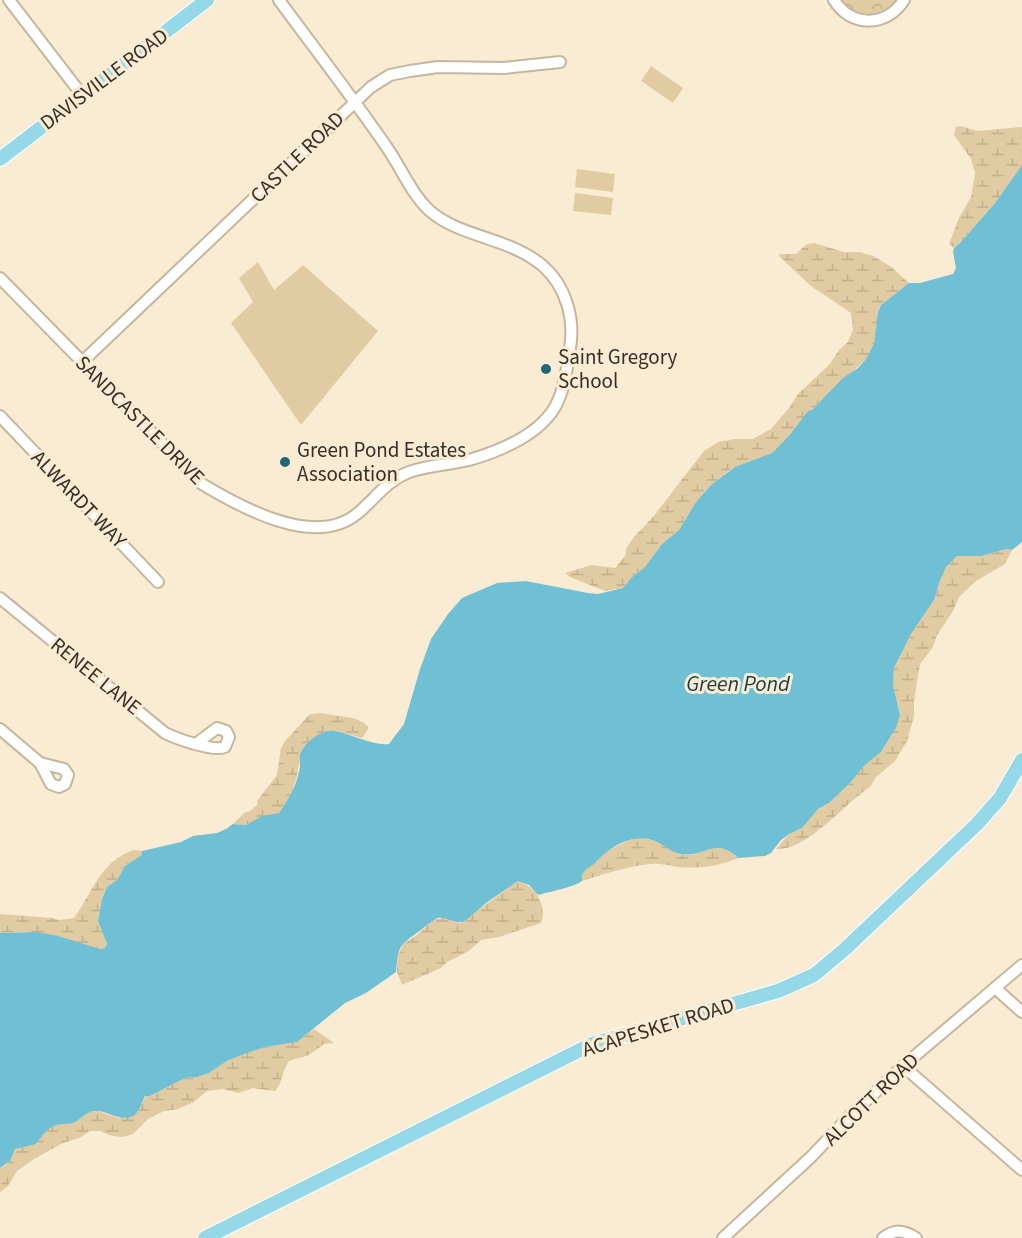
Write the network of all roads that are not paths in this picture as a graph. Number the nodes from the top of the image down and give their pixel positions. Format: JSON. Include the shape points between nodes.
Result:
{"nodes":[{"id":1,"x":9,"y":0,"type":"edge"},
{"id":2,"x":207,"y":0,"type":"edge"},
{"id":3,"x":279,"y":0,"type":"edge"},
{"id":4,"x":834,"y":0,"type":"edge"},
{"id":5,"x":904,"y":0,"type":"edge"},
{"id":6,"x":560,"y":62,"type":"dead end"},
{"id":7,"x":82,"y":95,"type":"junction"},
{"id":8,"x":354,"y":103,"type":"junction"},
{"id":9,"x":0,"y":159,"type":"edge"},
{"id":10,"x":0,"y":278,"type":"edge"},
{"id":11,"x":82,"y":362,"type":"junction"},
{"id":12,"x":0,"y":416,"type":"edge"},
{"id":13,"x":158,"y":582,"type":"dead end"},
{"id":14,"x":0,"y":598,"type":"edge"},
{"id":15,"x":0,"y":729,"type":"edge"},
{"id":16,"x":197,"y":743,"type":"dead end"},
{"id":17,"x":1022,"y":760,"type":"edge"},
{"id":18,"x":40,"y":763,"type":"dead end"},
{"id":19,"x":1022,"y":965,"type":"edge"},
{"id":20,"x":995,"y":988,"type":"junction"},
{"id":21,"x":1022,"y":1012,"type":"edge"},
{"id":22,"x":903,"y":1066,"type":"junction"},
{"id":23,"x":1022,"y":1170,"type":"edge"},
{"id":24,"x":205,"y":1238,"type":"edge"},
{"id":25,"x":723,"y":1238,"type":"edge"},
{"id":26,"x":883,"y":1238,"type":"edge"},
{"id":27,"x":916,"y":1238,"type":"edge"}],
"edges":[{"from":1,"to":7,"type":"street"},
{"from":2,"to":7,"type":"main road","name":"DAVISVILLE ROAD"},
{"from":3,"to":8,"type":"street","name":"SANDCASTLE DRIVE"},
{"from":4,"to":5,"type":"street","via":[[846,14],[870,21],[889,16]]},
{"from":6,"to":8,"type":"street","name":"CASTLE ROAD","via":[[504,68],[410,70],[390,75]]},
{"from":7,"to":9,"type":"main road","name":"DAVISVILLE ROAD"},
{"from":8,"to":11,"type":"street","name":"CASTLE ROAD"},
{"from":8,"to":11,"type":"street","name":"SANDCASTLE DRIVE","via":[[428,210],[444,221],[525,253],[545,267],[563,292],[571,339],[564,383],[556,406],[537,429],[467,460],[402,475],[390,481],[359,513],[336,527],[293,526],[202,484]]},
{"from":10,"to":11,"type":"street","name":"SANDCASTLE DRIVE"},
{"from":12,"to":13,"type":"street","name":"ALWARDT WAY"},
{"from":14,"to":16,"type":"street","name":"RENEE LANE","via":[[165,733]]},
{"from":15,"to":18,"type":"street"},
{"from":17,"to":24,"type":"main road","name":"ACAPESKET ROAD","via":[[1000,798],[977,824],[814,975],[778,991],[592,1044]]},
{"from":19,"to":20,"type":"street","name":"ALCOTT ROAD"},
{"from":20,"to":21,"type":"street"},
{"from":20,"to":22,"type":"street","name":"ALCOTT ROAD"},
{"from":22,"to":23,"type":"street"},
{"from":22,"to":25,"type":"street","name":"ALCOTT ROAD"},
{"from":26,"to":27,"type":"street","via":[[900,1231]]}]}
